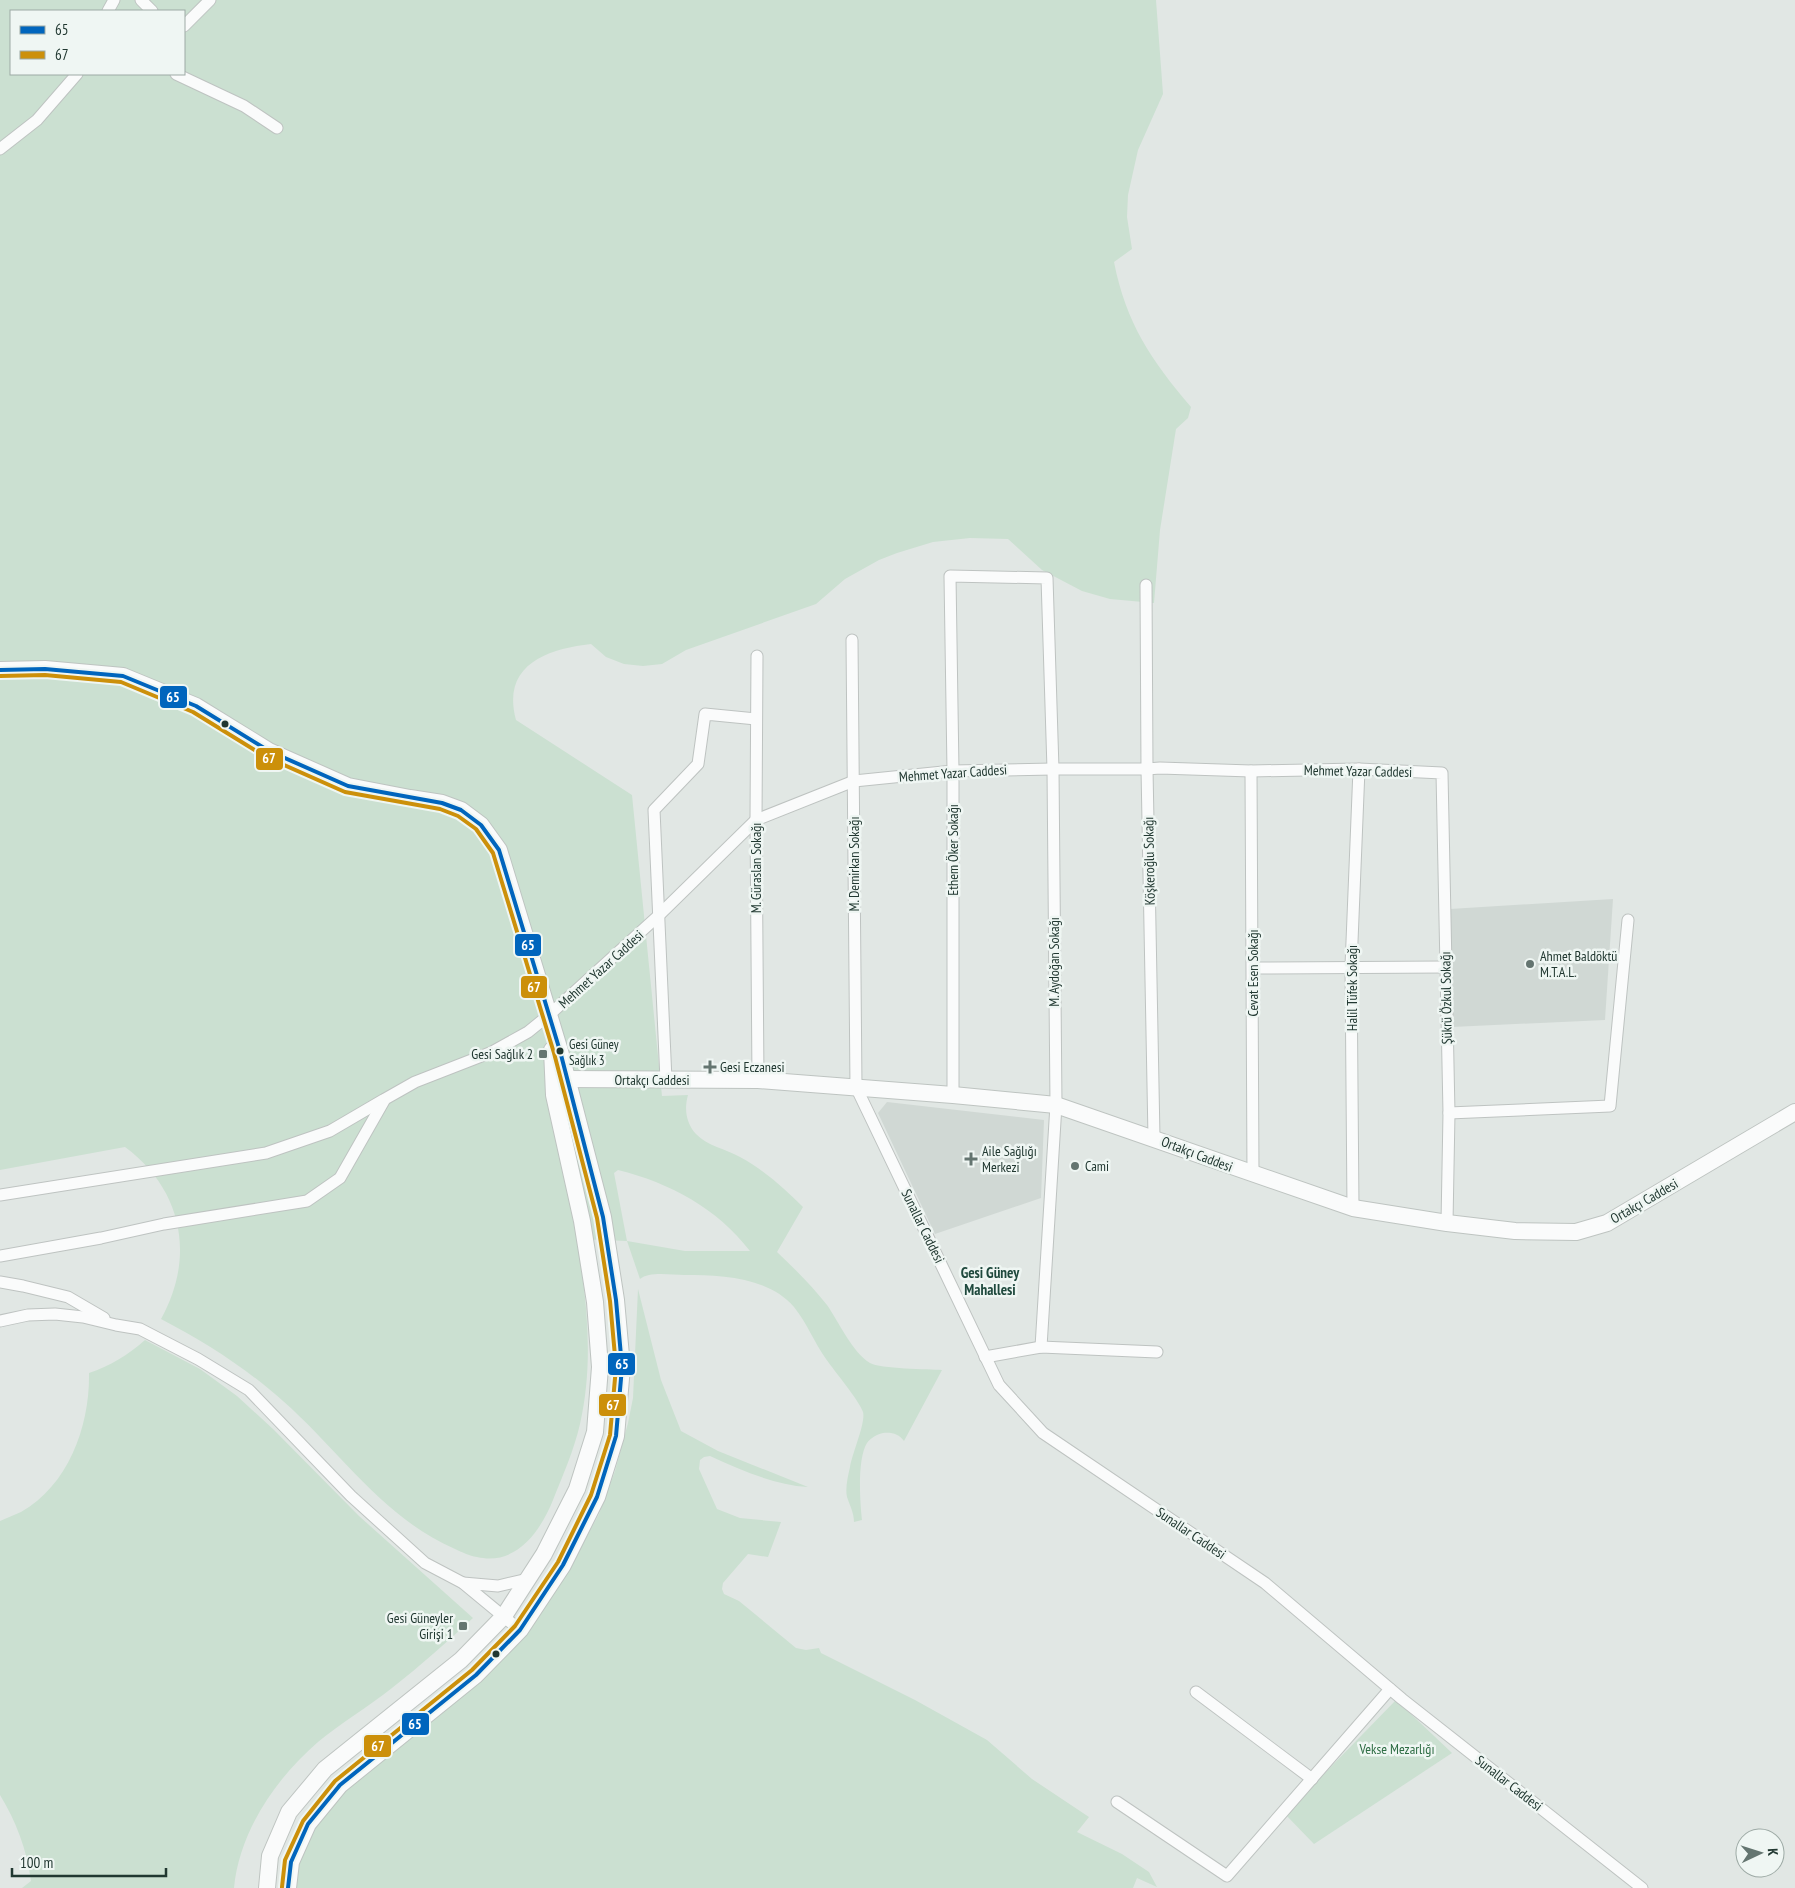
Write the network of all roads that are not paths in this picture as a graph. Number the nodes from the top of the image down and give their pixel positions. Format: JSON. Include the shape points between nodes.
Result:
{"nodes":[{"id":1,"x":141,"y":0,"type":"edge"},
{"id":2,"x":210,"y":0,"type":"edge"},
{"id":3,"x":151,"y":10,"type":"edge"},
{"id":4,"x":185,"y":25,"type":"edge"},
{"id":5,"x":78,"y":75,"type":"edge"},
{"id":6,"x":178,"y":75,"type":"edge"},
{"id":7,"x":277,"y":128,"type":"dead end"},
{"id":8,"x":0,"y":149,"type":"edge"},
{"id":9,"x":1047,"y":578,"type":"joint"},
{"id":10,"x":1146,"y":585,"type":"dead end"},
{"id":11,"x":852,"y":640,"type":"dead end"},
{"id":12,"x":757,"y":656,"type":"dead end"},
{"id":13,"x":0,"y":670,"type":"edge"},
{"id":14,"x":756,"y":719,"type":"junction"},
{"id":15,"x":1053,"y":768,"type":"junction"},
{"id":16,"x":1359,"y":769,"type":"junction"},
{"id":17,"x":1147,"y":770,"type":"junction"},
{"id":18,"x":953,"y":771,"type":"junction"},
{"id":19,"x":1251,"y":771,"type":"junction"},
{"id":20,"x":1442,"y":773,"type":"joint"},
{"id":21,"x":854,"y":781,"type":"junction"},
{"id":22,"x":756,"y":820,"type":"junction"},
{"id":23,"x":658,"y":918,"type":"junction"},
{"id":24,"x":1628,"y":920,"type":"dead end"},
{"id":25,"x":1351,"y":966,"type":"junction"},
{"id":26,"x":1446,"y":967,"type":"junction"},
{"id":27,"x":1253,"y":968,"type":"junction"},
{"id":28,"x":549,"y":1015,"type":"junction"},
{"id":29,"x":566,"y":1079,"type":"junction"},
{"id":30,"x":666,"y":1080,"type":"junction"},
{"id":31,"x":758,"y":1080,"type":"junction"},
{"id":32,"x":856,"y":1087,"type":"junction"},
{"id":33,"x":953,"y":1095,"type":"junction"},
{"id":34,"x":385,"y":1099,"type":"junction"},
{"id":35,"x":1056,"y":1105,"type":"junction"},
{"id":36,"x":1795,"y":1112,"type":"edge"},
{"id":37,"x":1448,"y":1113,"type":"junction"},
{"id":38,"x":1154,"y":1138,"type":"junction"},
{"id":39,"x":1253,"y":1175,"type":"junction"},
{"id":40,"x":0,"y":1195,"type":"edge"},
{"id":41,"x":1353,"y":1208,"type":"junction"},
{"id":42,"x":1447,"y":1223,"type":"junction"},
{"id":43,"x":0,"y":1256,"type":"edge"},
{"id":44,"x":0,"y":1282,"type":"edge"},
{"id":45,"x":0,"y":1321,"type":"edge"},
{"id":46,"x":116,"y":1325,"type":"junction"},
{"id":47,"x":1041,"y":1346,"type":"junction"},
{"id":48,"x":1158,"y":1352,"type":"dead end"},
{"id":49,"x":985,"y":1357,"type":"junction"},
{"id":50,"x":528,"y":1579,"type":"junction"},
{"id":51,"x":463,"y":1583,"type":"junction"},
{"id":52,"x":504,"y":1616,"type":"junction"},
{"id":53,"x":520,"y":1630,"type":"junction"},
{"id":54,"x":1390,"y":1689,"type":"junction"},
{"id":55,"x":1196,"y":1692,"type":"dead end"},
{"id":56,"x":1312,"y":1779,"type":"junction"},
{"id":57,"x":1116,"y":1802,"type":"dead end"},
{"id":58,"x":267,"y":1888,"type":"edge"},
{"id":59,"x":288,"y":1888,"type":"edge"},
{"id":60,"x":1642,"y":1888,"type":"edge"}],
"edges":[{"from":1,"to":3,"type":"street"},
{"from":2,"to":4,"type":"street"},
{"from":5,"to":8,"type":"street","via":[[37,120]]},
{"from":6,"to":7,"type":"street","via":[[244,106]]},
{"from":9,"to":15,"type":"street","name":"M. Aydoğan Sokağı"},
{"from":9,"to":18,"type":"street","name":"Ethem Öker Sokağı","via":[[950,576]]},
{"from":10,"to":17,"type":"street","name":"Köşkeroğlu Sokağı"},
{"from":11,"to":21,"type":"street","name":"M. Demirkan Sokağı"},
{"from":12,"to":14,"type":"street","name":"M. Güraslan Sokağı"},
{"from":13,"to":28,"type":"street","via":[[45,669],[123,676],[196,706],[269,751],[348,786],[442,803],[461,810],[481,825],[499,850]]},
{"from":14,"to":22,"type":"street","name":"M. Güraslan Sokağı"},
{"from":14,"to":23,"type":"street","via":[[705,714],[698,764],[654,810]]},
{"from":15,"to":17,"type":"street","name":"Mehmet Yazar Caddesi"},
{"from":15,"to":18,"type":"street","name":"Mehmet Yazar Caddesi"},
{"from":15,"to":35,"type":"street","name":"M. Aydoğan Sokağı"},
{"from":16,"to":19,"type":"street","name":"Mehmet Yazar Caddesi"},
{"from":16,"to":20,"type":"street","name":"Mehmet Yazar Caddesi"},
{"from":16,"to":25,"type":"street","name":"Halil Tüfek Sokağı"},
{"from":17,"to":19,"type":"street","name":"Mehmet Yazar Caddesi"},
{"from":17,"to":38,"type":"street","name":"Köşkeroğlu Sokağı"},
{"from":18,"to":21,"type":"street","name":"Mehmet Yazar Caddesi"},
{"from":18,"to":33,"type":"street","name":"Ethem Öker Sokağı"},
{"from":19,"to":27,"type":"street","name":"Cevat Esen Sokağı"},
{"from":20,"to":26,"type":"street","name":"Şükrü Özkul Sokağı"},
{"from":21,"to":22,"type":"street","name":"Mehmet Yazar Caddesi"},
{"from":21,"to":32,"type":"street","name":"M. Demirkan Sokağı"},
{"from":22,"to":23,"type":"street","name":"Mehmet Yazar Caddesi"},
{"from":22,"to":31,"type":"street","name":"M. Güraslan Sokağı"},
{"from":23,"to":28,"type":"street","name":"Mehmet Yazar Caddesi"},
{"from":23,"to":30,"type":"street"},
{"from":24,"to":37,"type":"street","via":[[1610,1106]]},
{"from":25,"to":26,"type":"street"},
{"from":25,"to":27,"type":"street"},
{"from":25,"to":41,"type":"street","name":"Halil Tüfek Sokağı"},
{"from":26,"to":37,"type":"street","name":"Şükrü Özkul Sokağı"},
{"from":27,"to":39,"type":"street","name":"Cevat Esen Sokağı"},
{"from":28,"to":29,"type":"street"},
{"from":28,"to":34,"type":"street","name":"Mehmet Yazar Caddesi","via":[[528,1032],[492,1052],[415,1082]]},
{"from":28,"to":50,"type":"street","via":[[554,1095],[582,1221],[595,1302],[600,1367],[595,1432],[577,1489]]},
{"from":29,"to":30,"type":"street","name":"Ortakçı Caddesi"},
{"from":29,"to":53,"type":"street","via":[[603,1217],[622,1367],[616,1436],[597,1497],[563,1565]]},
{"from":30,"to":31,"type":"street","name":"Ortakçı Caddesi"},
{"from":31,"to":32,"type":"street","name":"Ortakçı Caddesi"},
{"from":32,"to":33,"type":"street","name":"Ortakçı Caddesi"},
{"from":32,"to":49,"type":"street","name":"Sunallar Caddesi"},
{"from":33,"to":35,"type":"street","name":"Ortakçı Caddesi"},
{"from":34,"to":40,"type":"street","name":"Mehmet Yazar Caddesi","via":[[330,1130],[266,1154]]},
{"from":34,"to":43,"type":"street","via":[[340,1178],[306,1201]]},
{"from":35,"to":38,"type":"street","name":"Ortakçı Caddesi"},
{"from":35,"to":47,"type":"street","name":"M. Aydoğan Sokağı"},
{"from":36,"to":42,"type":"street","name":"Ortakçı Caddesi","via":[[1607,1223],[1576,1232],[1515,1231]]},
{"from":37,"to":42,"type":"street","name":"Şükrü Özkul Sokağı"},
{"from":38,"to":39,"type":"street","name":"Ortakçı Caddesi"},
{"from":39,"to":41,"type":"street","name":"Ortakçı Caddesi"},
{"from":41,"to":42,"type":"street","name":"Ortakçı Caddesi"},
{"from":44,"to":46,"type":"street","via":[[68,1297]]},
{"from":45,"to":46,"type":"street","via":[[55,1314]]},
{"from":46,"to":51,"type":"street","via":[[140,1329],[249,1390],[351,1496],[425,1564]]},
{"from":47,"to":48,"type":"street"},
{"from":47,"to":49,"type":"street"},
{"from":49,"to":54,"type":"street","name":"Sunallar Caddesi","via":[[999,1385],[1043,1433],[1265,1583]]},
{"from":50,"to":51,"type":"street","via":[[498,1586]]},
{"from":50,"to":52,"type":"street"},
{"from":51,"to":52,"type":"street"},
{"from":52,"to":53,"type":"street"},
{"from":52,"to":58,"type":"street","via":[[461,1660],[325,1769],[289,1812],[270,1856]]},
{"from":53,"to":59,"type":"street","via":[[476,1676],[340,1785],[308,1824],[291,1862]]},
{"from":54,"to":56,"type":"street"},
{"from":54,"to":60,"type":"street","name":"Sunallar Caddesi"},
{"from":55,"to":56,"type":"street"},
{"from":56,"to":57,"type":"street","via":[[1227,1876]]}]}
